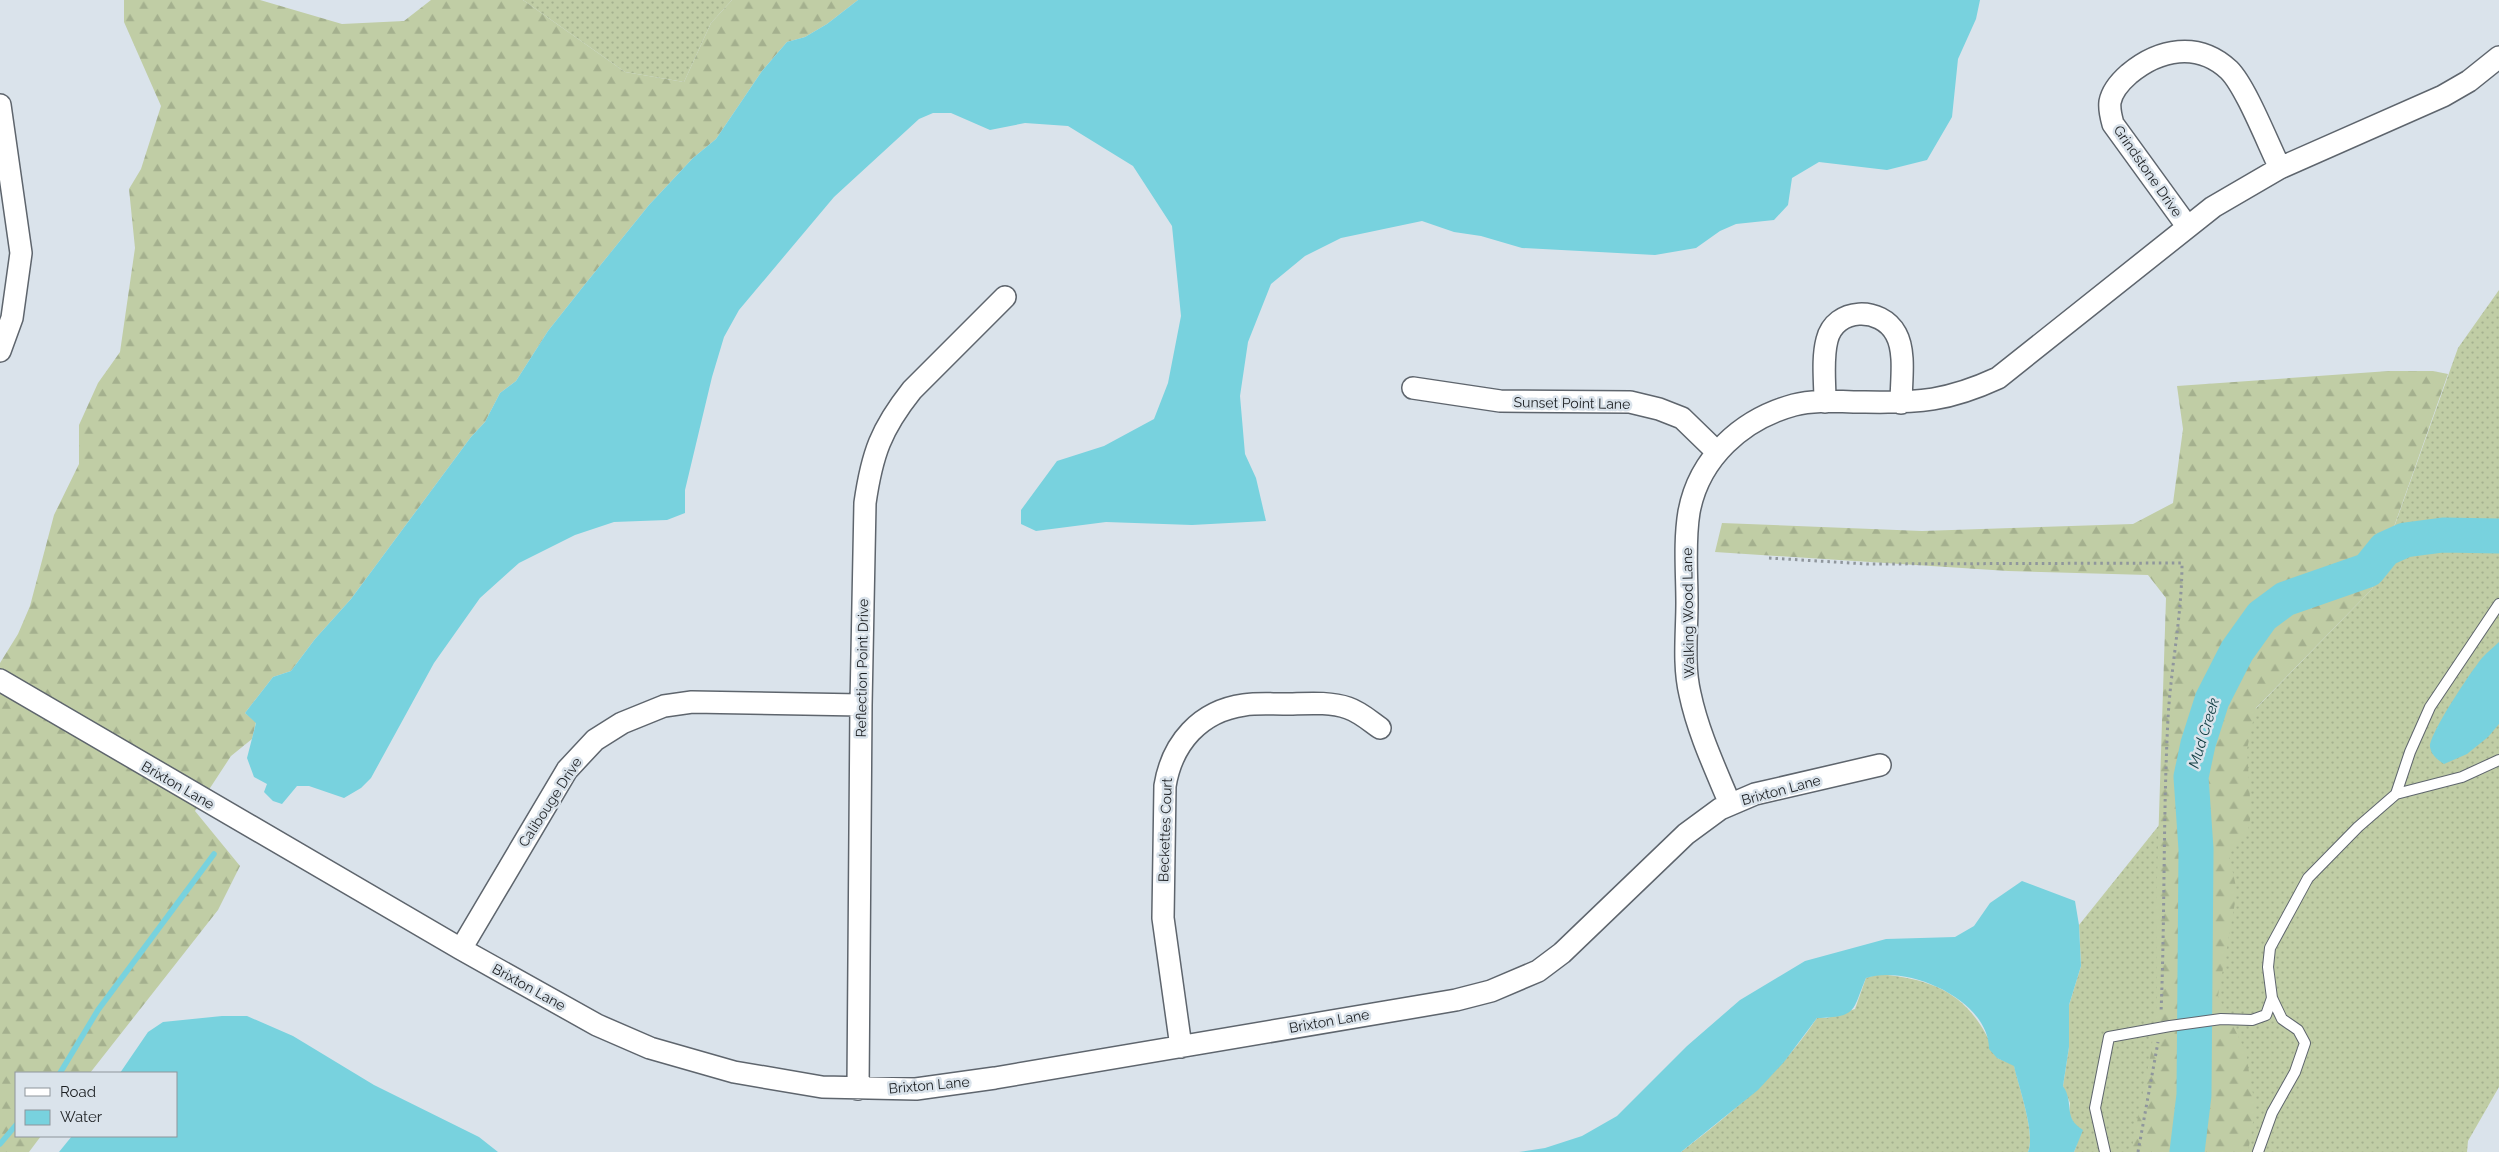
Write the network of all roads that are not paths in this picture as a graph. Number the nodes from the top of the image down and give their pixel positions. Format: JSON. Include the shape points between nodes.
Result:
{"nodes":[{"id":1,"x":2499,"y":57,"type":"edge"},
{"id":2,"x":0,"y":105,"type":"edge"},
{"id":3,"x":2280,"y":168,"type":"junction"},
{"id":4,"x":2187,"y":226,"type":"junction"},
{"id":5,"x":1004,"y":297,"type":"dead end"},
{"id":6,"x":0,"y":351,"type":"edge"},
{"id":7,"x":1413,"y":388,"type":"dead end"},
{"id":8,"x":1825,"y":402,"type":"junction"},
{"id":9,"x":1901,"y":403,"type":"junction"},
{"id":10,"x":1716,"y":451,"type":"junction"},
{"id":11,"x":2499,"y":604,"type":"edge"},
{"id":12,"x":0,"y":680,"type":"edge"},
{"id":13,"x":861,"y":705,"type":"junction"},
{"id":14,"x":1380,"y":728,"type":"dead end"},
{"id":15,"x":2499,"y":760,"type":"edge"},
{"id":16,"x":1880,"y":765,"type":"dead end"},
{"id":17,"x":2404,"y":770,"type":"junction"},
{"id":18,"x":2428,"y":786,"type":"junction"},
{"id":19,"x":2396,"y":794,"type":"junction"},
{"id":20,"x":1730,"y":804,"type":"junction"},
{"id":21,"x":461,"y":949,"type":"junction"},
{"id":22,"x":2272,"y":998,"type":"junction"},
{"id":23,"x":2266,"y":1015,"type":"junction"},
{"id":24,"x":2282,"y":1019,"type":"junction"},
{"id":25,"x":1181,"y":1047,"type":"junction"},
{"id":26,"x":858,"y":1089,"type":"junction"},
{"id":27,"x":2105,"y":1152,"type":"edge"},
{"id":28,"x":2258,"y":1152,"type":"edge"}],
"edges":[{"from":1,"to":3,"type":"street","name":"Grindstone Drive","via":[[2469,81],[2443,96]]},
{"from":2,"to":6,"type":"street","via":[[21,253],[12,318]]},
{"from":3,"to":4,"type":"street","name":"Grindstone Drive"},
{"from":3,"to":4,"type":"street","name":"Grindstone Drive","via":[[2237,80],[2217,61],[2190,50],[2156,56],[2139,66],[2124,78],[2113,95],[2110,108],[2113,124]]},
{"from":4,"to":9,"type":"street","name":"Grindstone Drive","via":[[1998,378],[1941,399]]},
{"from":5,"to":13,"type":"street","name":"Reflection Point Drive","via":[[912,390],[887,425],[875,449],[865,503]]},
{"from":7,"to":10,"type":"street","name":"Sunset Point Lane","via":[[1500,401],[1630,402],[1682,418]]},
{"from":8,"to":9,"type":"street","name":"Grindstone Drive"},
{"from":8,"to":9,"type":"street","via":[[1827,339],[1832,328],[1854,314],[1868,314],[1886,321],[1897,336]]},
{"from":8,"to":10,"type":"street","name":"Grindstone Drive","via":[[1795,404],[1764,415],[1741,429]]},
{"from":10,"to":20,"type":"street","name":"Walking Wood Lane","via":[[1705,469],[1689,512],[1687,658],[1689,692],[1699,727]]},
{"from":11,"to":17,"type":"lane","via":[[2430,707]]},
{"from":12,"to":21,"type":"street","name":"Brixton Lane"},
{"from":13,"to":21,"type":"street","name":"Calibouge Drive","via":[[692,702],[664,706],[622,723],[596,740],[567,770]]},
{"from":13,"to":26,"type":"street","name":"Reflection Point Drive"},
{"from":14,"to":25,"type":"street","name":"Beckettes Court","via":[[1346,707],[1246,704],[1199,722],[1178,746],[1165,786],[1163,918]]},
{"from":15,"to":18,"type":"lane","via":[[2462,777]]},
{"from":16,"to":20,"type":"street","name":"Brixton Lane","via":[[1755,794]]},
{"from":17,"to":18,"type":"lane","via":[[2410,783]]},
{"from":17,"to":19,"type":"lane"},
{"from":18,"to":19,"type":"lane"},
{"from":19,"to":22,"type":"lane","via":[[2308,878],[2270,948],[2268,967]]},
{"from":20,"to":25,"type":"street","name":"Brixton Lane","via":[[1686,834],[1562,953],[1519,980],[1456,1000]]},
{"from":21,"to":26,"type":"street","name":"Brixton Lane","via":[[597,1025],[650,1048],[778,1081]]},
{"from":22,"to":23,"type":"lane"},
{"from":22,"to":24,"type":"lane"},
{"from":23,"to":24,"type":"lane"},
{"from":23,"to":27,"type":"lane","via":[[2115,1034],[2108,1040],[2095,1108]]},
{"from":24,"to":28,"type":"lane","via":[[2303,1035],[2304,1050],[2272,1113]]},
{"from":25,"to":26,"type":"street","name":"Brixton Lane","via":[[926,1088]]}]}
